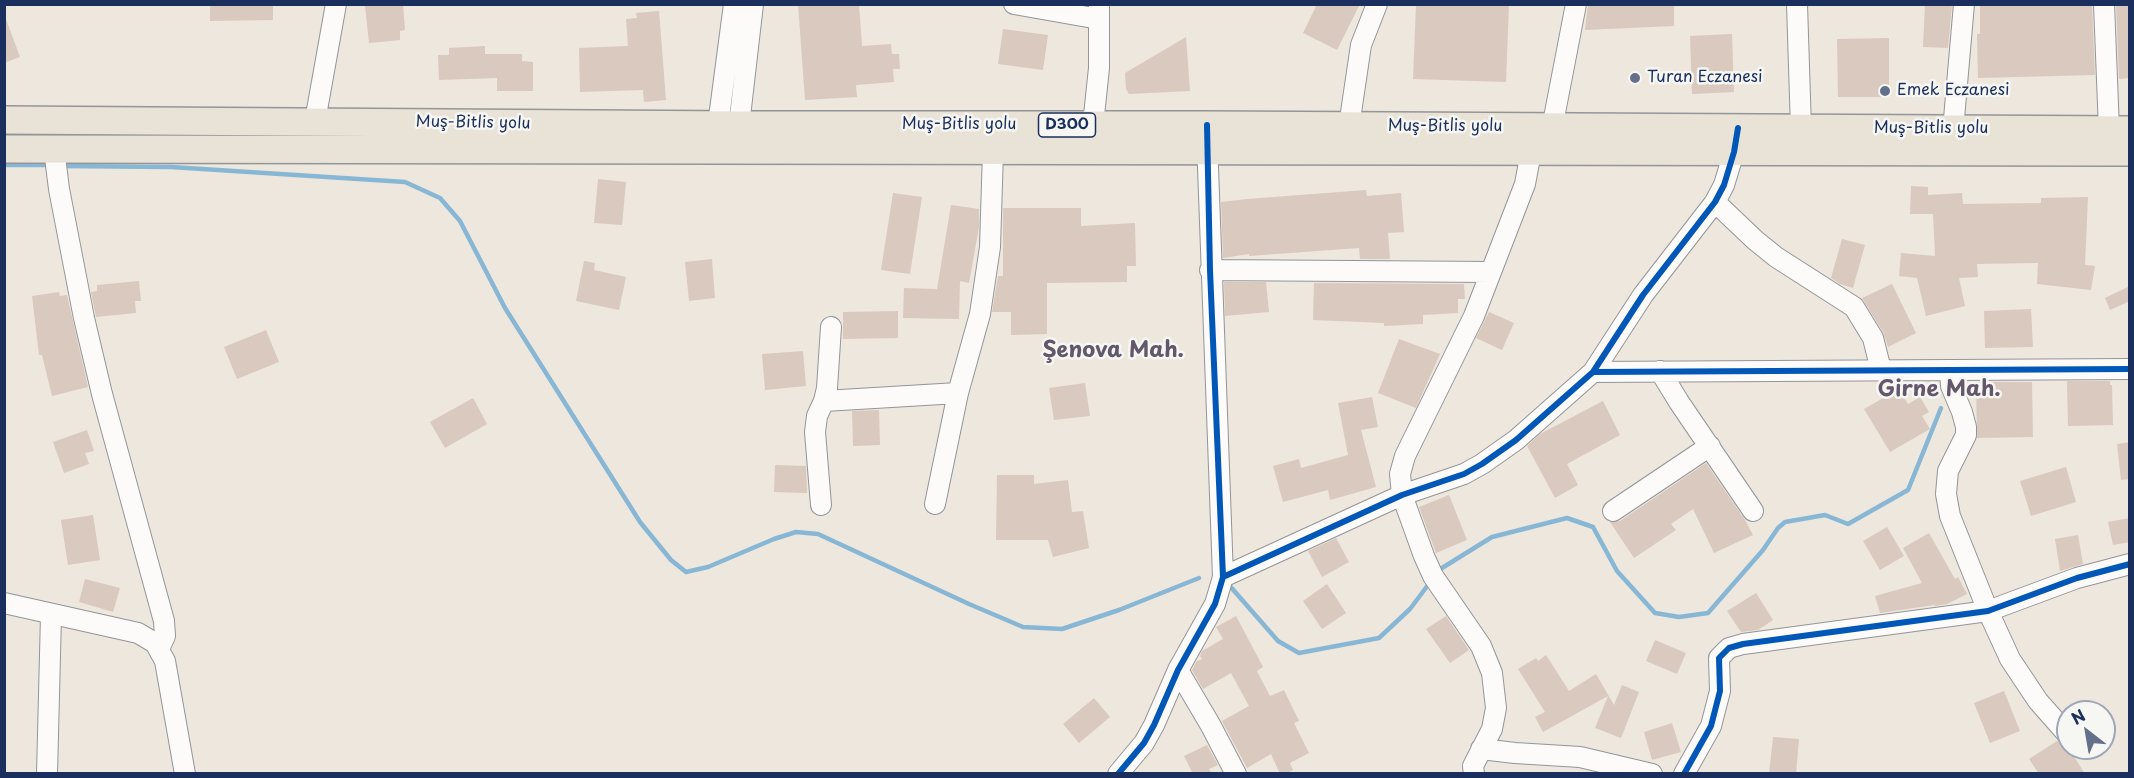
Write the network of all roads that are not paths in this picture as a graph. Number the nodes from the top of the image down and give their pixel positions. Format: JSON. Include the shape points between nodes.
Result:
{"nodes":[{"id":1,"x":336,"y":4,"type":"edge"},
{"id":2,"x":734,"y":4,"type":"edge"},
{"id":3,"x":753,"y":4,"type":"edge"},
{"id":4,"x":1014,"y":4,"type":"edge"},
{"id":5,"x":1377,"y":4,"type":"edge"},
{"id":6,"x":1576,"y":4,"type":"edge"},
{"id":7,"x":1797,"y":4,"type":"edge"},
{"id":8,"x":1964,"y":4,"type":"edge"},
{"id":9,"x":2104,"y":4,"type":"edge"},
{"id":10,"x":1099,"y":12,"type":"edge"},
{"id":11,"x":4,"y":120,"type":"edge"},
{"id":12,"x":315,"y":121,"type":"junction"},
{"id":13,"x":728,"y":125,"type":"junction"},
{"id":14,"x":1093,"y":125,"type":"junction"},
{"id":15,"x":1349,"y":126,"type":"junction"},
{"id":16,"x":1552,"y":128,"type":"junction"},
{"id":17,"x":1801,"y":129,"type":"junction"},
{"id":18,"x":1953,"y":129,"type":"junction"},
{"id":19,"x":2119,"y":130,"type":"edge"},
{"id":20,"x":993,"y":138,"type":"junction"},
{"id":21,"x":1056,"y":138,"type":"junction"},
{"id":22,"x":1207,"y":138,"type":"junction"},
{"id":23,"x":1736,"y":140,"type":"junction"},
{"id":24,"x":4,"y":149,"type":"edge"},
{"id":25,"x":1531,"y":152,"type":"junction"},
{"id":26,"x":2130,"y":152,"type":"edge"},
{"id":27,"x":55,"y":157,"type":"junction"},
{"id":28,"x":1715,"y":202,"type":"junction"},
{"id":29,"x":1210,"y":270,"type":"junction"},
{"id":30,"x":1491,"y":272,"type":"junction"},
{"id":31,"x":831,"y":327,"type":"dead end"},
{"id":32,"x":2130,"y":369,"type":"edge"},
{"id":33,"x":1881,"y":370,"type":"junction"},
{"id":34,"x":1950,"y":370,"type":"junction"},
{"id":35,"x":1660,"y":371,"type":"junction"},
{"id":36,"x":1593,"y":372,"type":"junction"},
{"id":37,"x":957,"y":393,"type":"junction"},
{"id":38,"x":824,"y":401,"type":"junction"},
{"id":39,"x":1710,"y":446,"type":"junction"},
{"id":40,"x":1402,"y":495,"type":"junction"},
{"id":41,"x":935,"y":504,"type":"dead end"},
{"id":42,"x":821,"y":505,"type":"dead end"},
{"id":43,"x":1613,"y":511,"type":"dead end"},
{"id":44,"x":1754,"y":511,"type":"dead end"},
{"id":45,"x":2130,"y":564,"type":"edge"},
{"id":46,"x":1223,"y":576,"type":"junction"},
{"id":47,"x":4,"y":603,"type":"edge"},
{"id":48,"x":1988,"y":611,"type":"junction"},
{"id":49,"x":51,"y":615,"type":"junction"},
{"id":50,"x":159,"y":649,"type":"junction"},
{"id":51,"x":1178,"y":670,"type":"junction"},
{"id":52,"x":2056,"y":721,"type":"edge"},
{"id":53,"x":1481,"y":749,"type":"junction"},
{"id":54,"x":47,"y":774,"type":"edge"},
{"id":55,"x":185,"y":774,"type":"edge"},
{"id":56,"x":1118,"y":774,"type":"edge"},
{"id":57,"x":1236,"y":774,"type":"edge"},
{"id":58,"x":1474,"y":774,"type":"edge"},
{"id":59,"x":1652,"y":774,"type":"edge"},
{"id":60,"x":1684,"y":774,"type":"edge"}],
"edges":[{"from":1,"to":12,"type":"street"},
{"from":2,"to":13,"type":"street"},
{"from":3,"to":13,"type":"street"},
{"from":4,"to":10,"type":"street"},
{"from":5,"to":15,"type":"street","via":[[1361,45]]},
{"from":6,"to":16,"type":"street"},
{"from":7,"to":17,"type":"street"},
{"from":8,"to":18,"type":"street"},
{"from":9,"to":19,"type":"street"},
{"from":10,"to":14,"type":"street"},
{"from":11,"to":12,"type":"highway","name":"Muş-Bitlis yolu","number":"D300"},
{"from":12,"to":13,"type":"highway","name":"Muş-Bitlis yolu","number":"D300"},
{"from":13,"to":20,"type":"highway","name":"Muş-Bitlis yolu","number":"D300"},
{"from":14,"to":21,"type":"highway","name":"Muş-Bitlis yolu","number":"D300"},
{"from":14,"to":22,"type":"highway","name":"Muş-Bitlis yolu","number":"D300"},
{"from":15,"to":16,"type":"highway","name":"Muş-Bitlis yolu","number":"D300"},
{"from":15,"to":22,"type":"highway","name":"Muş-Bitlis yolu","number":"D300"},
{"from":16,"to":23,"type":"highway","name":"Muş-Bitlis yolu","number":"D300"},
{"from":17,"to":18,"type":"highway","name":"Muş-Bitlis yolu","number":"D300"},
{"from":17,"to":23,"type":"highway","name":"Muş-Bitlis yolu","number":"D300"},
{"from":18,"to":19,"type":"highway","name":"Muş-Bitlis yolu","number":"D300"},
{"from":20,"to":21,"type":"highway","name":"Muş-Bitlis yolu","number":"D300"},
{"from":20,"to":27,"type":"highway","name":"Muş-Bitlis yolu","number":"D300"},
{"from":20,"to":37,"type":"street","via":[[992,213],[985,280],[980,314]]},
{"from":21,"to":22,"type":"highway","name":"Muş-Bitlis yolu","number":"D300"},
{"from":22,"to":25,"type":"highway","name":"Muş-Bitlis yolu","number":"D300"},
{"from":22,"to":29,"type":"street"},
{"from":23,"to":25,"type":"highway","name":"Muş-Bitlis yolu","number":"D300"},
{"from":23,"to":26,"type":"highway","name":"Muş-Bitlis yolu","number":"D300"},
{"from":23,"to":28,"type":"street","via":[[1724,185]]},
{"from":24,"to":27,"type":"highway","name":"Muş-Bitlis yolu","number":"D300"},
{"from":25,"to":30,"type":"street","via":[[1525,184]]},
{"from":27,"to":50,"type":"street","via":[[84,318],[164,621],[165,636]]},
{"from":28,"to":33,"type":"street","via":[[1776,257],[1854,307],[1874,338]]},
{"from":28,"to":36,"type":"street","via":[[1643,295]]},
{"from":29,"to":30,"type":"street"},
{"from":29,"to":46,"type":"street"},
{"from":30,"to":40,"type":"street","via":[[1474,316],[1405,456],[1400,474]]},
{"from":31,"to":38,"type":"street"},
{"from":32,"to":34,"type":"street"},
{"from":33,"to":34,"type":"street"},
{"from":33,"to":35,"type":"street"},
{"from":34,"to":48,"type":"street","via":[[1966,435],[1948,471],[1947,505]]},
{"from":35,"to":36,"type":"street"},
{"from":35,"to":39,"type":"street"},
{"from":36,"to":40,"type":"street","via":[[1491,459],[1464,474]]},
{"from":37,"to":38,"type":"street"},
{"from":37,"to":41,"type":"street"},
{"from":38,"to":42,"type":"street","via":[[815,432]]},
{"from":39,"to":43,"type":"street"},
{"from":39,"to":44,"type":"street"},
{"from":40,"to":46,"type":"street"},
{"from":40,"to":53,"type":"street","via":[[1433,576],[1481,646],[1492,673],[1496,708],[1492,729]]},
{"from":45,"to":48,"type":"street","via":[[2077,578]]},
{"from":46,"to":51,"type":"street","via":[[1215,604]]},
{"from":47,"to":49,"type":"street"},
{"from":48,"to":52,"type":"street","via":[[2023,680]]},
{"from":48,"to":60,"type":"street","via":[[1729,648],[1719,658],[1720,691],[1711,726]]},
{"from":49,"to":50,"type":"street","via":[[138,633]]},
{"from":49,"to":54,"type":"street"},
{"from":50,"to":55,"type":"street","via":[[165,661]]},
{"from":51,"to":56,"type":"street","via":[[1144,743]]},
{"from":51,"to":57,"type":"street"},
{"from":53,"to":58,"type":"street","via":[[1473,766]]},
{"from":53,"to":59,"type":"street","via":[[1580,757]]}]}
